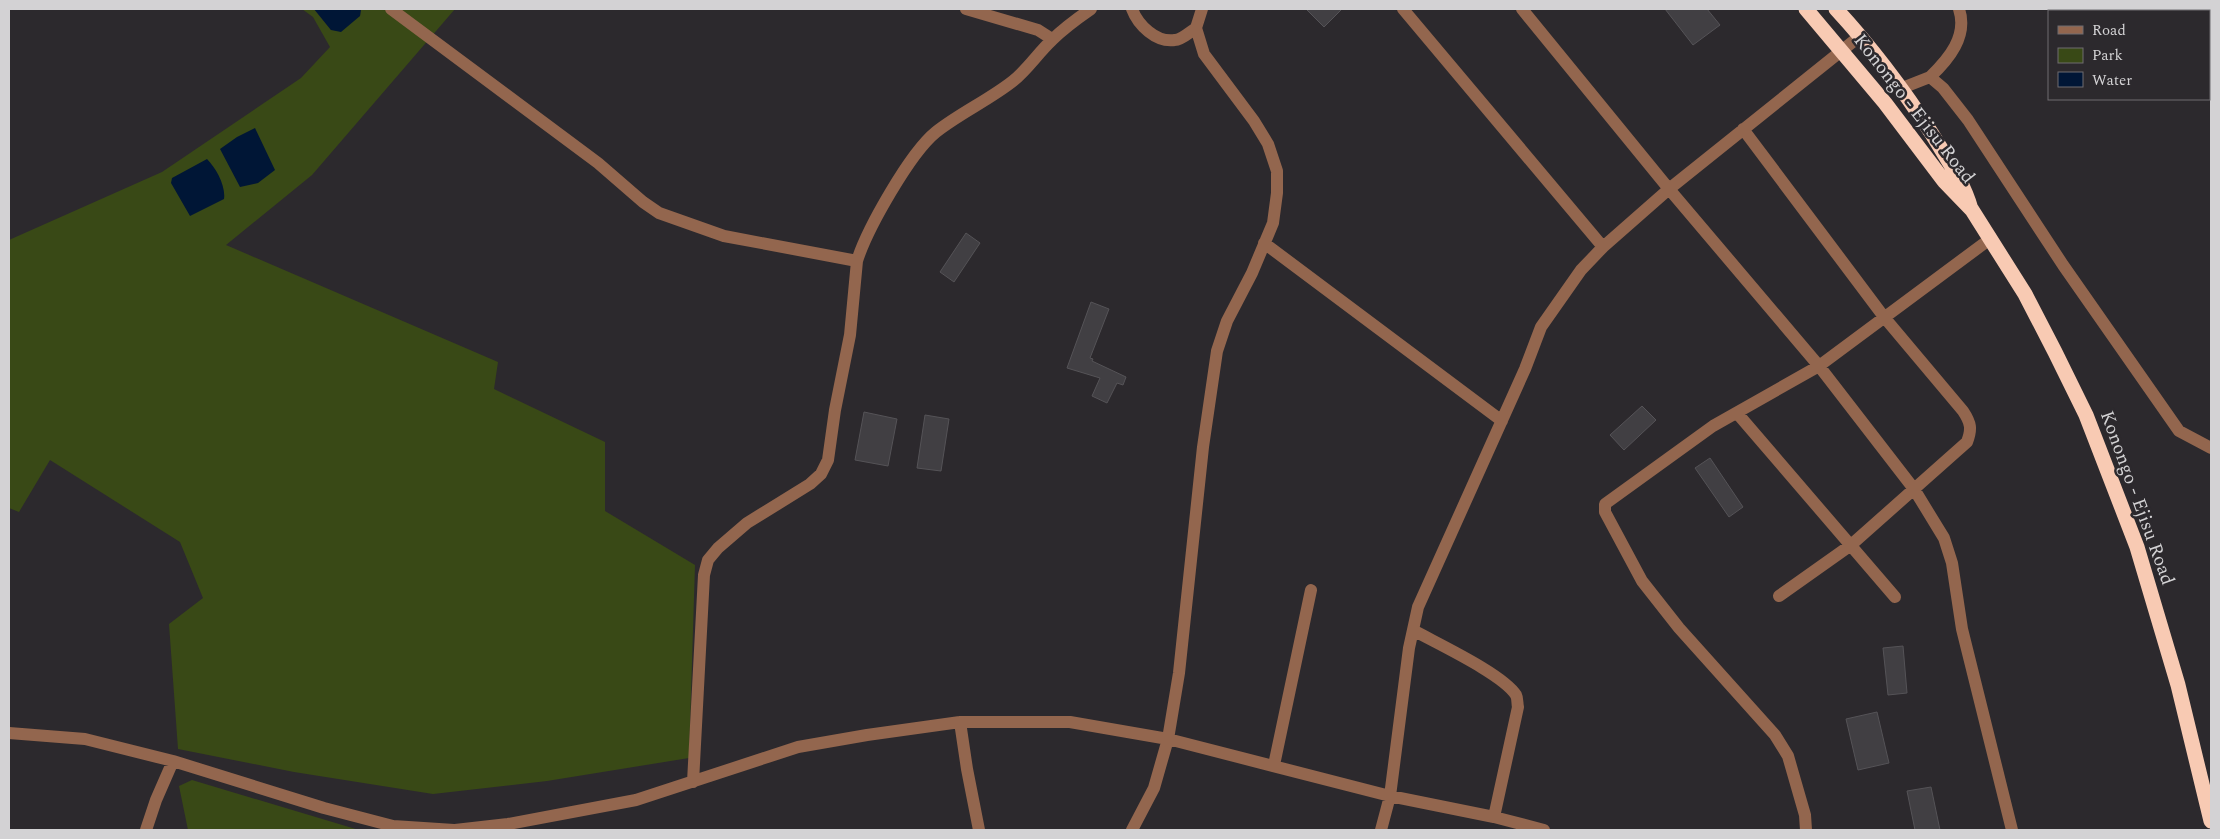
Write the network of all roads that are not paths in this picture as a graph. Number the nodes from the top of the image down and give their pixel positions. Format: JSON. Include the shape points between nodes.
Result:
{"nodes":[{"id":1,"x":391,"y":9,"type":"edge"},
{"id":2,"x":966,"y":9,"type":"edge"},
{"id":3,"x":1091,"y":9,"type":"edge"},
{"id":4,"x":1132,"y":9,"type":"edge"},
{"id":5,"x":1202,"y":9,"type":"edge"},
{"id":6,"x":1403,"y":9,"type":"edge"},
{"id":7,"x":1522,"y":9,"type":"edge"},
{"id":8,"x":1806,"y":9,"type":"edge"},
{"id":9,"x":1836,"y":9,"type":"edge"},
{"id":10,"x":1959,"y":9,"type":"edge"},
{"id":11,"x":1196,"y":28,"type":"junction"},
{"id":12,"x":1860,"y":36,"type":"junction"},
{"id":13,"x":1052,"y":39,"type":"junction"},
{"id":14,"x":1842,"y":49,"type":"junction"},
{"id":15,"x":1930,"y":77,"type":"junction"},
{"id":16,"x":1902,"y":88,"type":"junction"},
{"id":17,"x":1744,"y":129,"type":"junction"},
{"id":18,"x":1669,"y":189,"type":"junction"},
{"id":19,"x":1972,"y":210,"type":"junction"},
{"id":20,"x":1990,"y":238,"type":"junction"},
{"id":21,"x":1264,"y":243,"type":"junction"},
{"id":22,"x":1603,"y":247,"type":"junction"},
{"id":23,"x":857,"y":261,"type":"junction"},
{"id":24,"x":1884,"y":317,"type":"junction"},
{"id":25,"x":1819,"y":366,"type":"junction"},
{"id":26,"x":1737,"y":413,"type":"junction"},
{"id":27,"x":1502,"y":421,"type":"junction"},
{"id":28,"x":2211,"y":448,"type":"edge"},
{"id":29,"x":1914,"y":489,"type":"junction"},
{"id":30,"x":1851,"y":545,"type":"junction"},
{"id":31,"x":1311,"y":590,"type":"dead end"},
{"id":32,"x":1779,"y":596,"type":"dead end"},
{"id":33,"x":1895,"y":597,"type":"dead end"},
{"id":34,"x":1413,"y":630,"type":"junction"},
{"id":35,"x":960,"y":722,"type":"junction"},
{"id":36,"x":9,"y":733,"type":"edge"},
{"id":37,"x":1168,"y":739,"type":"junction"},
{"id":38,"x":173,"y":761,"type":"junction"},
{"id":39,"x":1274,"y":765,"type":"junction"},
{"id":40,"x":693,"y":782,"type":"junction"},
{"id":41,"x":1390,"y":796,"type":"junction"},
{"id":42,"x":1494,"y":817,"type":"junction"},
{"id":43,"x":2211,"y":821,"type":"edge"},
{"id":44,"x":146,"y":830,"type":"edge"},
{"id":45,"x":454,"y":830,"type":"edge"},
{"id":46,"x":979,"y":830,"type":"edge"},
{"id":47,"x":1132,"y":830,"type":"edge"},
{"id":48,"x":1381,"y":830,"type":"edge"},
{"id":49,"x":1544,"y":830,"type":"edge"},
{"id":50,"x":1806,"y":830,"type":"edge"},
{"id":51,"x":2012,"y":830,"type":"edge"}],
"edges":[{"from":1,"to":23,"type":"street","via":[[659,213],[724,236]]},
{"from":2,"to":13,"type":"street","via":[[1038,30]]},
{"from":3,"to":13,"type":"street"},
{"from":4,"to":11,"type":"street","via":[[1145,29],[1160,39],[1176,40]]},
{"from":5,"to":11,"type":"street"},
{"from":6,"to":22,"type":"street"},
{"from":7,"to":18,"type":"street"},
{"from":8,"to":14,"type":"highway","name":"Konongo - Ejisu Road"},
{"from":9,"to":12,"type":"highway","name":"Konongo - Ejisu Road"},
{"from":10,"to":15,"type":"street","via":[[1962,30],[1957,43]]},
{"from":11,"to":21,"type":"street","via":[[1204,54],[1254,120],[1268,144],[1277,171],[1273,223]]},
{"from":12,"to":14,"type":"street"},
{"from":12,"to":16,"type":"highway","name":"Konongo - Ejisu Road"},
{"from":13,"to":23,"type":"street","via":[[1013,81],[924,142],[874,224]]},
{"from":14,"to":17,"type":"street"},
{"from":14,"to":19,"type":"highway","name":"Konongo - Ejisu Road","via":[[1944,181]]},
{"from":15,"to":16,"type":"street"},
{"from":15,"to":28,"type":"street","via":[[1968,120],[2063,265],[2179,431]]},
{"from":16,"to":19,"type":"highway","name":"Konongo - Ejisu Road","via":[[1966,190]]},
{"from":17,"to":18,"type":"street"},
{"from":17,"to":24,"type":"street"},
{"from":18,"to":22,"type":"street"},
{"from":18,"to":25,"type":"street"},
{"from":19,"to":20,"type":"highway","name":"Konongo - Ejisu Road"},
{"from":20,"to":24,"type":"street"},
{"from":20,"to":43,"type":"highway","name":"Konongo - Ejisu Road","via":[[2025,294],[2055,352],[2086,415],[2111,478],[2159,615]]},
{"from":21,"to":27,"type":"street"},
{"from":21,"to":37,"type":"street","via":[[1227,321],[1217,350],[1187,581],[1179,673]]},
{"from":22,"to":27,"type":"street","via":[[1581,270],[1542,327]]},
{"from":23,"to":40,"type":"street","via":[[850,335],[828,460],[821,474],[810,484],[748,523],[708,560],[704,575]]},
{"from":24,"to":25,"type":"street"},
{"from":24,"to":29,"type":"street","via":[[1963,411],[1972,432],[1967,442]]},
{"from":25,"to":26,"type":"street"},
{"from":25,"to":29,"type":"street"},
{"from":26,"to":30,"type":"street"},
{"from":26,"to":50,"type":"street","via":[[1713,426],[1605,504],[1605,512],[1642,581],[1679,628],[1775,735],[1788,756],[1805,815]]},
{"from":27,"to":34,"type":"street","via":[[1418,607]]},
{"from":29,"to":30,"type":"street"},
{"from":29,"to":51,"type":"street","via":[[1944,538],[1952,564],[1962,629]]},
{"from":30,"to":32,"type":"street"},
{"from":30,"to":33,"type":"street"},
{"from":31,"to":39,"type":"street"},
{"from":34,"to":41,"type":"street"},
{"from":34,"to":42,"type":"street","via":[[1475,663],[1510,688],[1517,697],[1518,707]]},
{"from":35,"to":37,"type":"street","via":[[1070,722]]},
{"from":35,"to":40,"type":"street","via":[[798,747]]},
{"from":35,"to":46,"type":"street"},
{"from":36,"to":38,"type":"street","via":[[85,739]]},
{"from":37,"to":39,"type":"street"},
{"from":37,"to":47,"type":"street","via":[[1154,788]]},
{"from":38,"to":44,"type":"street"},
{"from":38,"to":45,"type":"street","via":[[393,826]]},
{"from":39,"to":41,"type":"street"},
{"from":40,"to":45,"type":"street","via":[[636,800],[508,824]]},
{"from":41,"to":42,"type":"street"},
{"from":41,"to":48,"type":"street"},
{"from":42,"to":49,"type":"street"}]}
